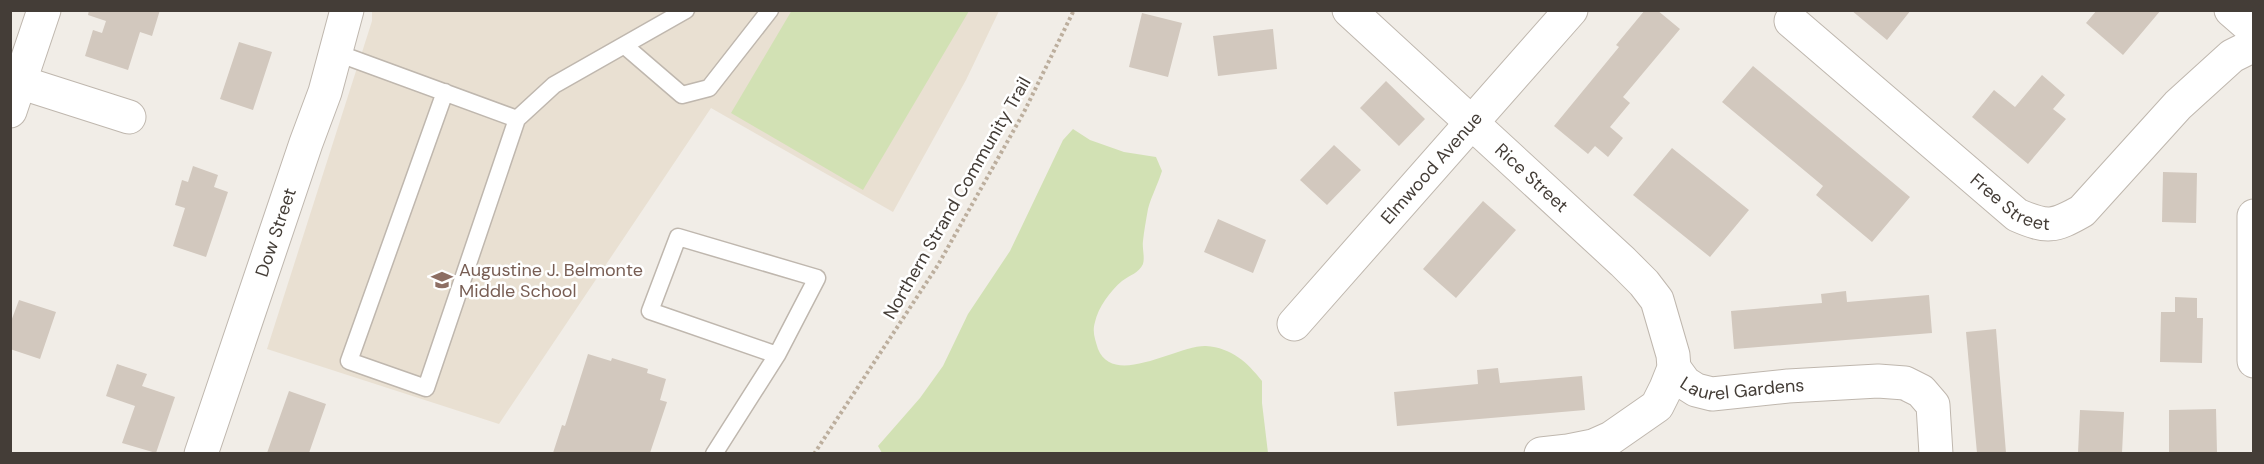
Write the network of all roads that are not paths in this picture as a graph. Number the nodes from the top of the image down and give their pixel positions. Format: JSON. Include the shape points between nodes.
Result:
{"nodes":[{"id":1,"x":44,"y":10,"type":"edge"},
{"id":2,"x":346,"y":10,"type":"edge"},
{"id":3,"x":686,"y":10,"type":"edge"},
{"id":4,"x":770,"y":10,"type":"edge"},
{"id":5,"x":1349,"y":10,"type":"edge"},
{"id":6,"x":1571,"y":10,"type":"edge"},
{"id":7,"x":2231,"y":10,"type":"edge"},
{"id":8,"x":1791,"y":21,"type":"dead end"},
{"id":9,"x":2253,"y":30,"type":"edge"},
{"id":10,"x":2253,"y":45,"type":"edge"},
{"id":11,"x":625,"y":46,"type":"junction"},
{"id":12,"x":337,"y":53,"type":"junction"},
{"id":13,"x":14,"y":91,"type":"edge"},
{"id":14,"x":445,"y":92,"type":"junction"},
{"id":15,"x":129,"y":117,"type":"dead end"},
{"id":16,"x":517,"y":118,"type":"junction"},
{"id":17,"x":1472,"y":123,"type":"junction"},
{"id":18,"x":2253,"y":216,"type":"edge"},
{"id":19,"x":1294,"y":324,"type":"dead end"},
{"id":20,"x":777,"y":355,"type":"junction"},
{"id":21,"x":2253,"y":361,"type":"edge"},
{"id":22,"x":1674,"y":368,"type":"junction"},
{"id":23,"x":201,"y":453,"type":"edge"},
{"id":24,"x":714,"y":453,"type":"edge"},
{"id":25,"x":1541,"y":453,"type":"edge"},
{"id":26,"x":1936,"y":453,"type":"edge"}],
"edges":[{"from":1,"to":13,"type":"street"},
{"from":2,"to":12,"type":"street","name":"Dow Street"},
{"from":3,"to":11,"type":"lane"},
{"from":4,"to":11,"type":"lane","via":[[710,88],[682,95]]},
{"from":5,"to":17,"type":"street","name":"Rice Street"},
{"from":6,"to":17,"type":"street","name":"Elmwood Avenue"},
{"from":7,"to":9,"type":"street"},
{"from":8,"to":10,"type":"street","name":"Free Street","via":[[2017,215],[2039,225],[2062,223],[2082,211],[2178,105],[2232,56]]},
{"from":11,"to":16,"type":"lane","via":[[554,85]]},
{"from":12,"to":14,"type":"lane"},
{"from":12,"to":23,"type":"street","name":"Dow Street"},
{"from":13,"to":15,"type":"street"},
{"from":14,"to":16,"type":"lane"},
{"from":14,"to":16,"type":"lane","via":[[349,361],[426,388]]},
{"from":17,"to":19,"type":"street","name":"Elmwood Avenue"},
{"from":17,"to":22,"type":"street","name":"Rice Street","via":[[1644,283],[1658,300]]},
{"from":18,"to":21,"type":"street"},
{"from":20,"to":20,"type":"lane","via":[[817,278],[678,237],[650,311]]},
{"from":20,"to":24,"type":"lane"},
{"from":22,"to":25,"type":"street","name":"Laurel Gardens","via":[[1657,406],[1626,429],[1593,446]]},
{"from":22,"to":26,"type":"street","name":"Laurel Gardens","via":[[1685,383],[1712,394],[1788,386],[1905,383],[1921,391],[1933,405]]}]}
